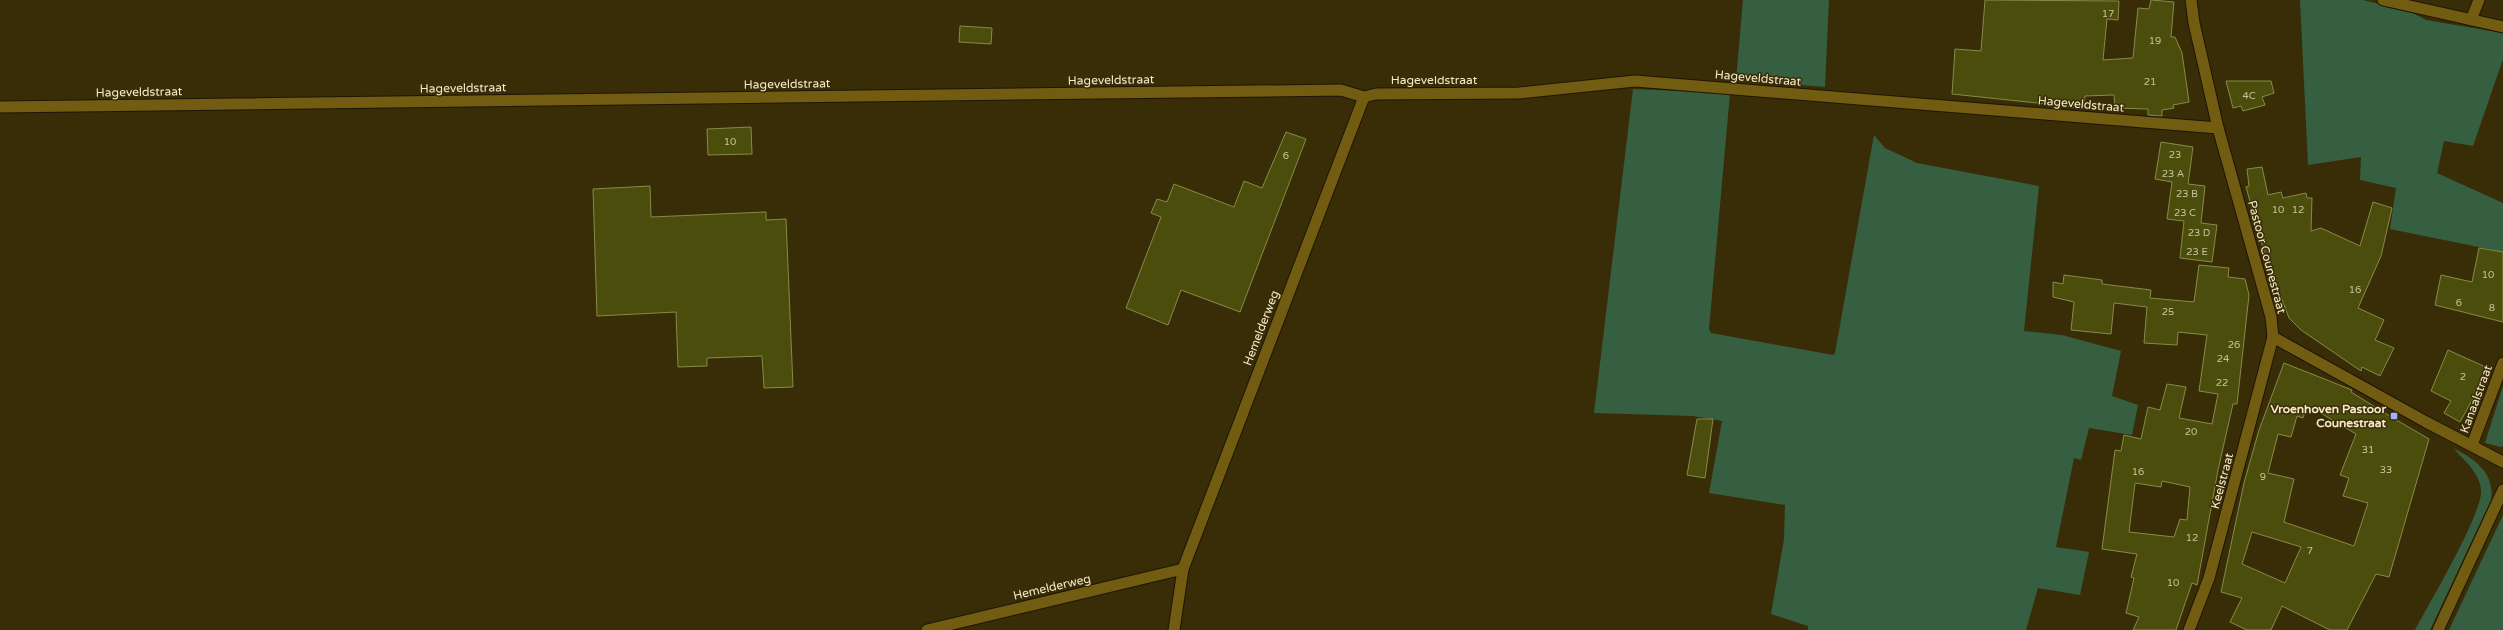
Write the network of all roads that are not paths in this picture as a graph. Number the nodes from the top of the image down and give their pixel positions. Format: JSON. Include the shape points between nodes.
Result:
{"nodes":[{"id":1,"x":2191,"y":0,"type":"edge"},
{"id":2,"x":2382,"y":0,"type":"edge"},
{"id":3,"x":2479,"y":0,"type":"edge"},
{"id":4,"x":2471,"y":20,"type":"junction"},
{"id":5,"x":2503,"y":27,"type":"edge"},
{"id":6,"x":1364,"y":97,"type":"junction"},
{"id":7,"x":0,"y":107,"type":"edge"},
{"id":8,"x":2218,"y":128,"type":"junction"},
{"id":9,"x":2273,"y":337,"type":"junction"},
{"id":10,"x":2503,"y":362,"type":"edge"},
{"id":11,"x":2472,"y":445,"type":"junction"},
{"id":12,"x":2503,"y":462,"type":"edge"},
{"id":13,"x":2503,"y":490,"type":"edge"},
{"id":14,"x":1183,"y":569,"type":"junction"},
{"id":15,"x":927,"y":630,"type":"edge"},
{"id":16,"x":1174,"y":630,"type":"edge"},
{"id":17,"x":2189,"y":630,"type":"edge"},
{"id":18,"x":2438,"y":630,"type":"edge"}],
"edges":[{"from":1,"to":8,"type":"street","name":"Pastoor Counestraat"},
{"from":2,"to":4,"type":"street"},
{"from":3,"to":4,"type":"street"},
{"from":4,"to":5,"type":"street"},
{"from":6,"to":7,"type":"street","name":"Hageveldstraat","via":[[1341,90]]},
{"from":6,"to":8,"type":"street","name":"Hageveldstraat","via":[[1376,94],[1519,93],[1635,81]]},
{"from":6,"to":14,"type":"street","name":"Hemelderweg"},
{"from":8,"to":9,"type":"street","name":"Pastoor Counestraat","via":[[2271,317]]},
{"from":9,"to":11,"type":"street"},
{"from":9,"to":17,"type":"street","name":"Keelstraat","via":[[2209,578]]},
{"from":10,"to":11,"type":"street","name":"Kanaalstraat"},
{"from":11,"to":12,"type":"street"},
{"from":13,"to":18,"type":"street"},
{"from":14,"to":15,"type":"street","name":"Hemelderweg"},
{"from":14,"to":16,"type":"street","name":"Hemelderweg"}]}
